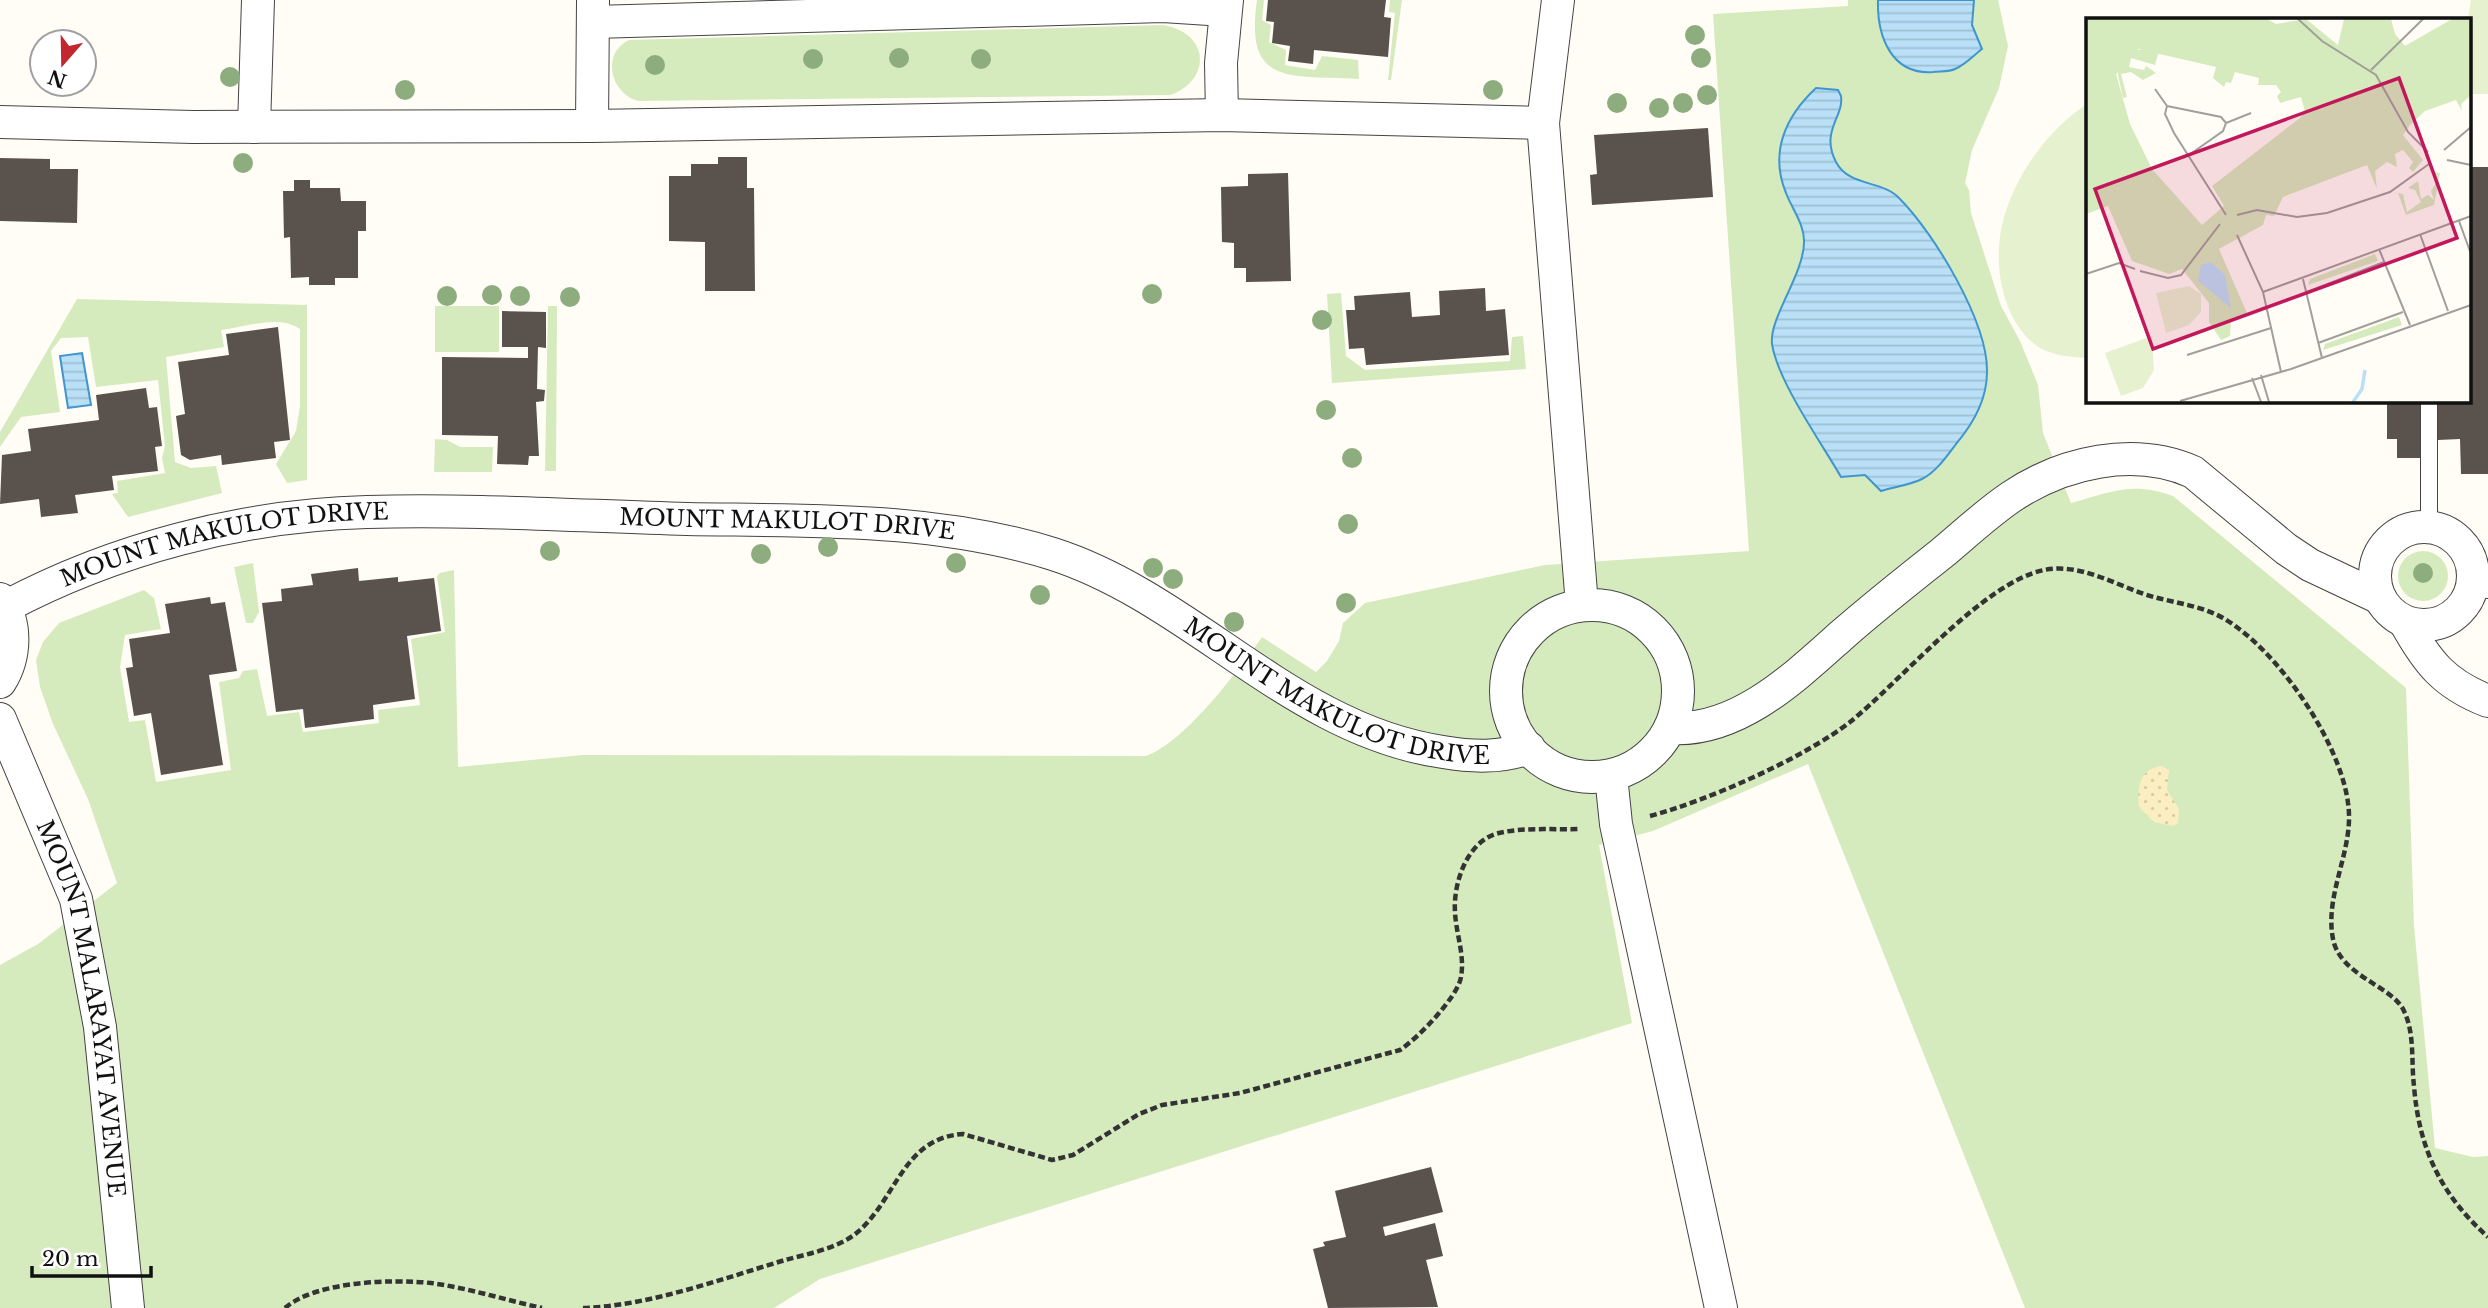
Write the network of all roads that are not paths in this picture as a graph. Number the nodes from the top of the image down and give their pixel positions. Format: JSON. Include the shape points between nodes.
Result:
{"nodes":[{"id":1,"x":258,"y":0,"type":"edge"},
{"id":2,"x":1558,"y":0,"type":"edge"},
{"id":3,"x":1226,"y":5,"type":"edge"},
{"id":4,"x":593,"y":11,"type":"edge"},
{"id":5,"x":1222,"y":115,"type":"junction"},
{"id":6,"x":0,"y":122,"type":"edge"},
{"id":7,"x":1544,"y":123,"type":"junction"},
{"id":8,"x":592,"y":126,"type":"junction"},
{"id":9,"x":254,"y":127,"type":"junction"},
{"id":10,"x":2429,"y":402,"type":"edge"},
{"id":11,"x":2429,"y":527,"type":"junction"},
{"id":12,"x":2479,"y":589,"type":"edge"},
{"id":13,"x":2379,"y":598,"type":"junction"},
{"id":14,"x":3,"y":603,"type":"edge"},
{"id":15,"x":1583,"y":605,"type":"junction"},
{"id":16,"x":2406,"y":622,"type":"junction"},
{"id":17,"x":0,"y":682,"type":"edge"},
{"id":18,"x":2488,"y":701,"type":"edge"},
{"id":19,"x":0,"y":719,"type":"edge"},
{"id":20,"x":1670,"y":727,"type":"junction"},
{"id":21,"x":1529,"y":748,"type":"junction"},
{"id":22,"x":1611,"y":776,"type":"junction"},
{"id":23,"x":1719,"y":1307,"type":"edge"},
{"id":24,"x":128,"y":1308,"type":"edge"}],
"edges":[{"from":1,"to":9,"type":"street"},
{"from":2,"to":7,"type":"street"},
{"from":3,"to":4,"type":"street"},
{"from":3,"to":5,"type":"street"},
{"from":4,"to":8,"type":"street"},
{"from":5,"to":7,"type":"street"},
{"from":5,"to":8,"type":"street"},
{"from":6,"to":9,"type":"street"},
{"from":7,"to":15,"type":"street"},
{"from":8,"to":9,"type":"street"},
{"from":10,"to":11,"type":"lane"},
{"from":11,"to":12,"type":"street","via":[[2451,534],[2465,547]]},
{"from":11,"to":13,"type":"street","via":[[2398,533],[2384,545],[2374,580]]},
{"from":12,"to":16,"type":"street","via":[[2442,622]]},
{"from":13,"to":16,"type":"street"},
{"from":13,"to":20,"type":"street","via":[[2286,549],[2193,472],[2129,457],[2093,463],[2011,497],[1803,669],[1754,703],[1709,726]]},
{"from":14,"to":17,"type":"street","via":[[12,629],[12,651]]},
{"from":14,"to":21,"type":"street","name":"MOUNT MAKULOT DRIVE","via":[[155,546],[227,528],[316,516],[365,512],[872,523],[994,540],[1052,554],[1101,573],[1289,692],[1367,732],[1417,748],[1478,757]]},
{"from":15,"to":20,"type":"street","name":"MOUNT MAKULOT DRIVE","via":[[1620,610],[1639,618],[1660,637],[1674,662],[1679,691]]},
{"from":15,"to":21,"type":"street","name":"MOUNT MAKULOT DRIVE","via":[[1554,613],[1531,630],[1514,654],[1506,682],[1508,711]]},
{"from":16,"to":18,"type":"street","via":[[2423,655],[2442,676]]},
{"from":19,"to":24,"type":"street","name":"MOUNT MALARAYAT AVENUE","via":[[76,899],[100,1027]]},
{"from":20,"to":22,"type":"street","name":"MOUNT MAKULOT DRIVE","via":[[1661,744],[1639,764]]},
{"from":21,"to":22,"type":"street","name":"MOUNT MAKULOT DRIVE","via":[[1561,772]]},
{"from":22,"to":23,"type":"street","via":[[1616,824]]}]}
